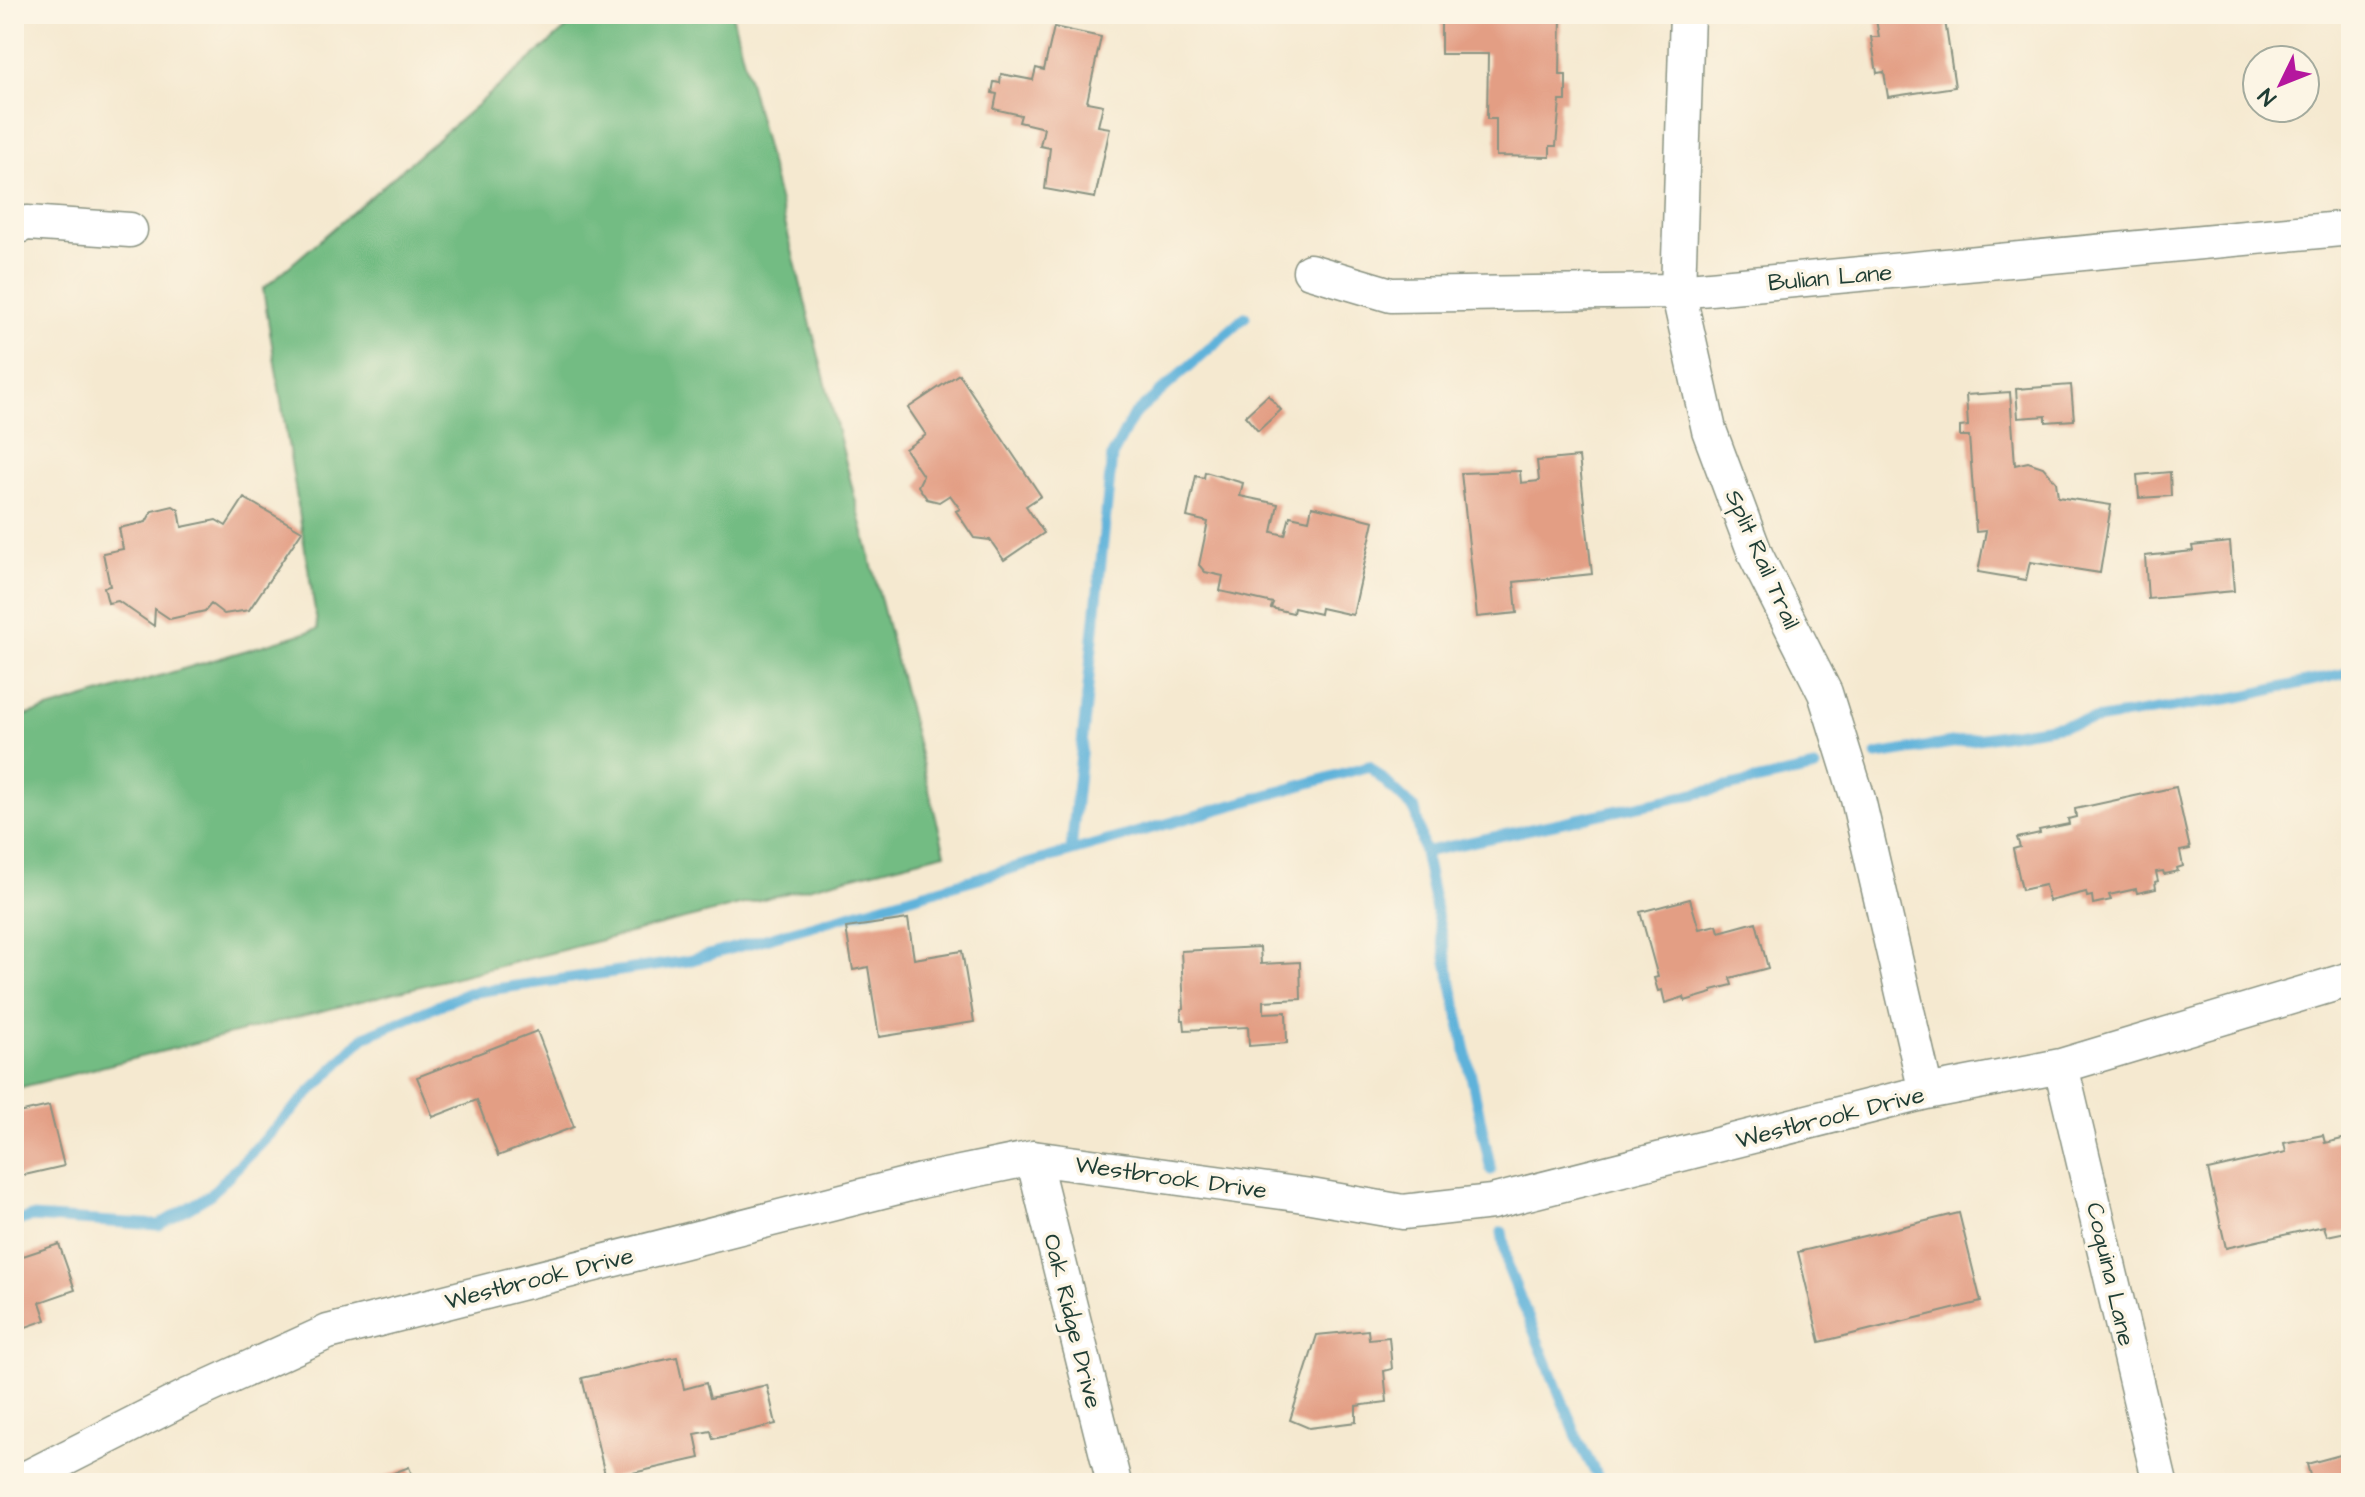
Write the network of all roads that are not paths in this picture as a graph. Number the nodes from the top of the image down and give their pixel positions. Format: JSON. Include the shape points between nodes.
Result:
{"nodes":[{"id":1,"x":1687,"y":14,"type":"edge"},
{"id":2,"x":14,"y":228,"type":"edge"},
{"id":3,"x":2351,"y":228,"type":"edge"},
{"id":4,"x":130,"y":230,"type":"dead end"},
{"id":5,"x":1310,"y":271,"type":"dead end"},
{"id":6,"x":1678,"y":291,"type":"junction"},
{"id":7,"x":2351,"y":979,"type":"edge"},
{"id":8,"x":2061,"y":1066,"type":"junction"},
{"id":9,"x":1926,"y":1092,"type":"junction"},
{"id":10,"x":1033,"y":1158,"type":"junction"},
{"id":11,"x":17,"y":1483,"type":"edge"},
{"id":12,"x":1114,"y":1483,"type":"edge"},
{"id":13,"x":2160,"y":1483,"type":"edge"}],
"edges":[{"from":1,"to":6,"type":"street","name":"Split Rail Trail"},
{"from":2,"to":4,"type":"street","via":[[27,223]]},
{"from":3,"to":6,"type":"street","name":"Bulian Lane"},
{"from":5,"to":6,"type":"street","name":"Bulian Lane","via":[[1391,295]]},
{"from":6,"to":9,"type":"street","name":"Split Rail Trail","via":[[1709,430],[1756,556],[1825,693],[1858,799]]},
{"from":7,"to":8,"type":"street","name":"Westbrook Drive"},
{"from":8,"to":9,"type":"street","name":"Westbrook Drive"},
{"from":8,"to":13,"type":"street","name":"Coquina Lane"},
{"from":9,"to":10,"type":"street","name":"Westbrook Drive","via":[[1492,1202],[1403,1212]]},
{"from":10,"to":11,"type":"street","name":"Westbrook Drive","via":[[921,1181],[328,1332]]},
{"from":10,"to":12,"type":"street","name":"Oak Ridge Drive"}]}
